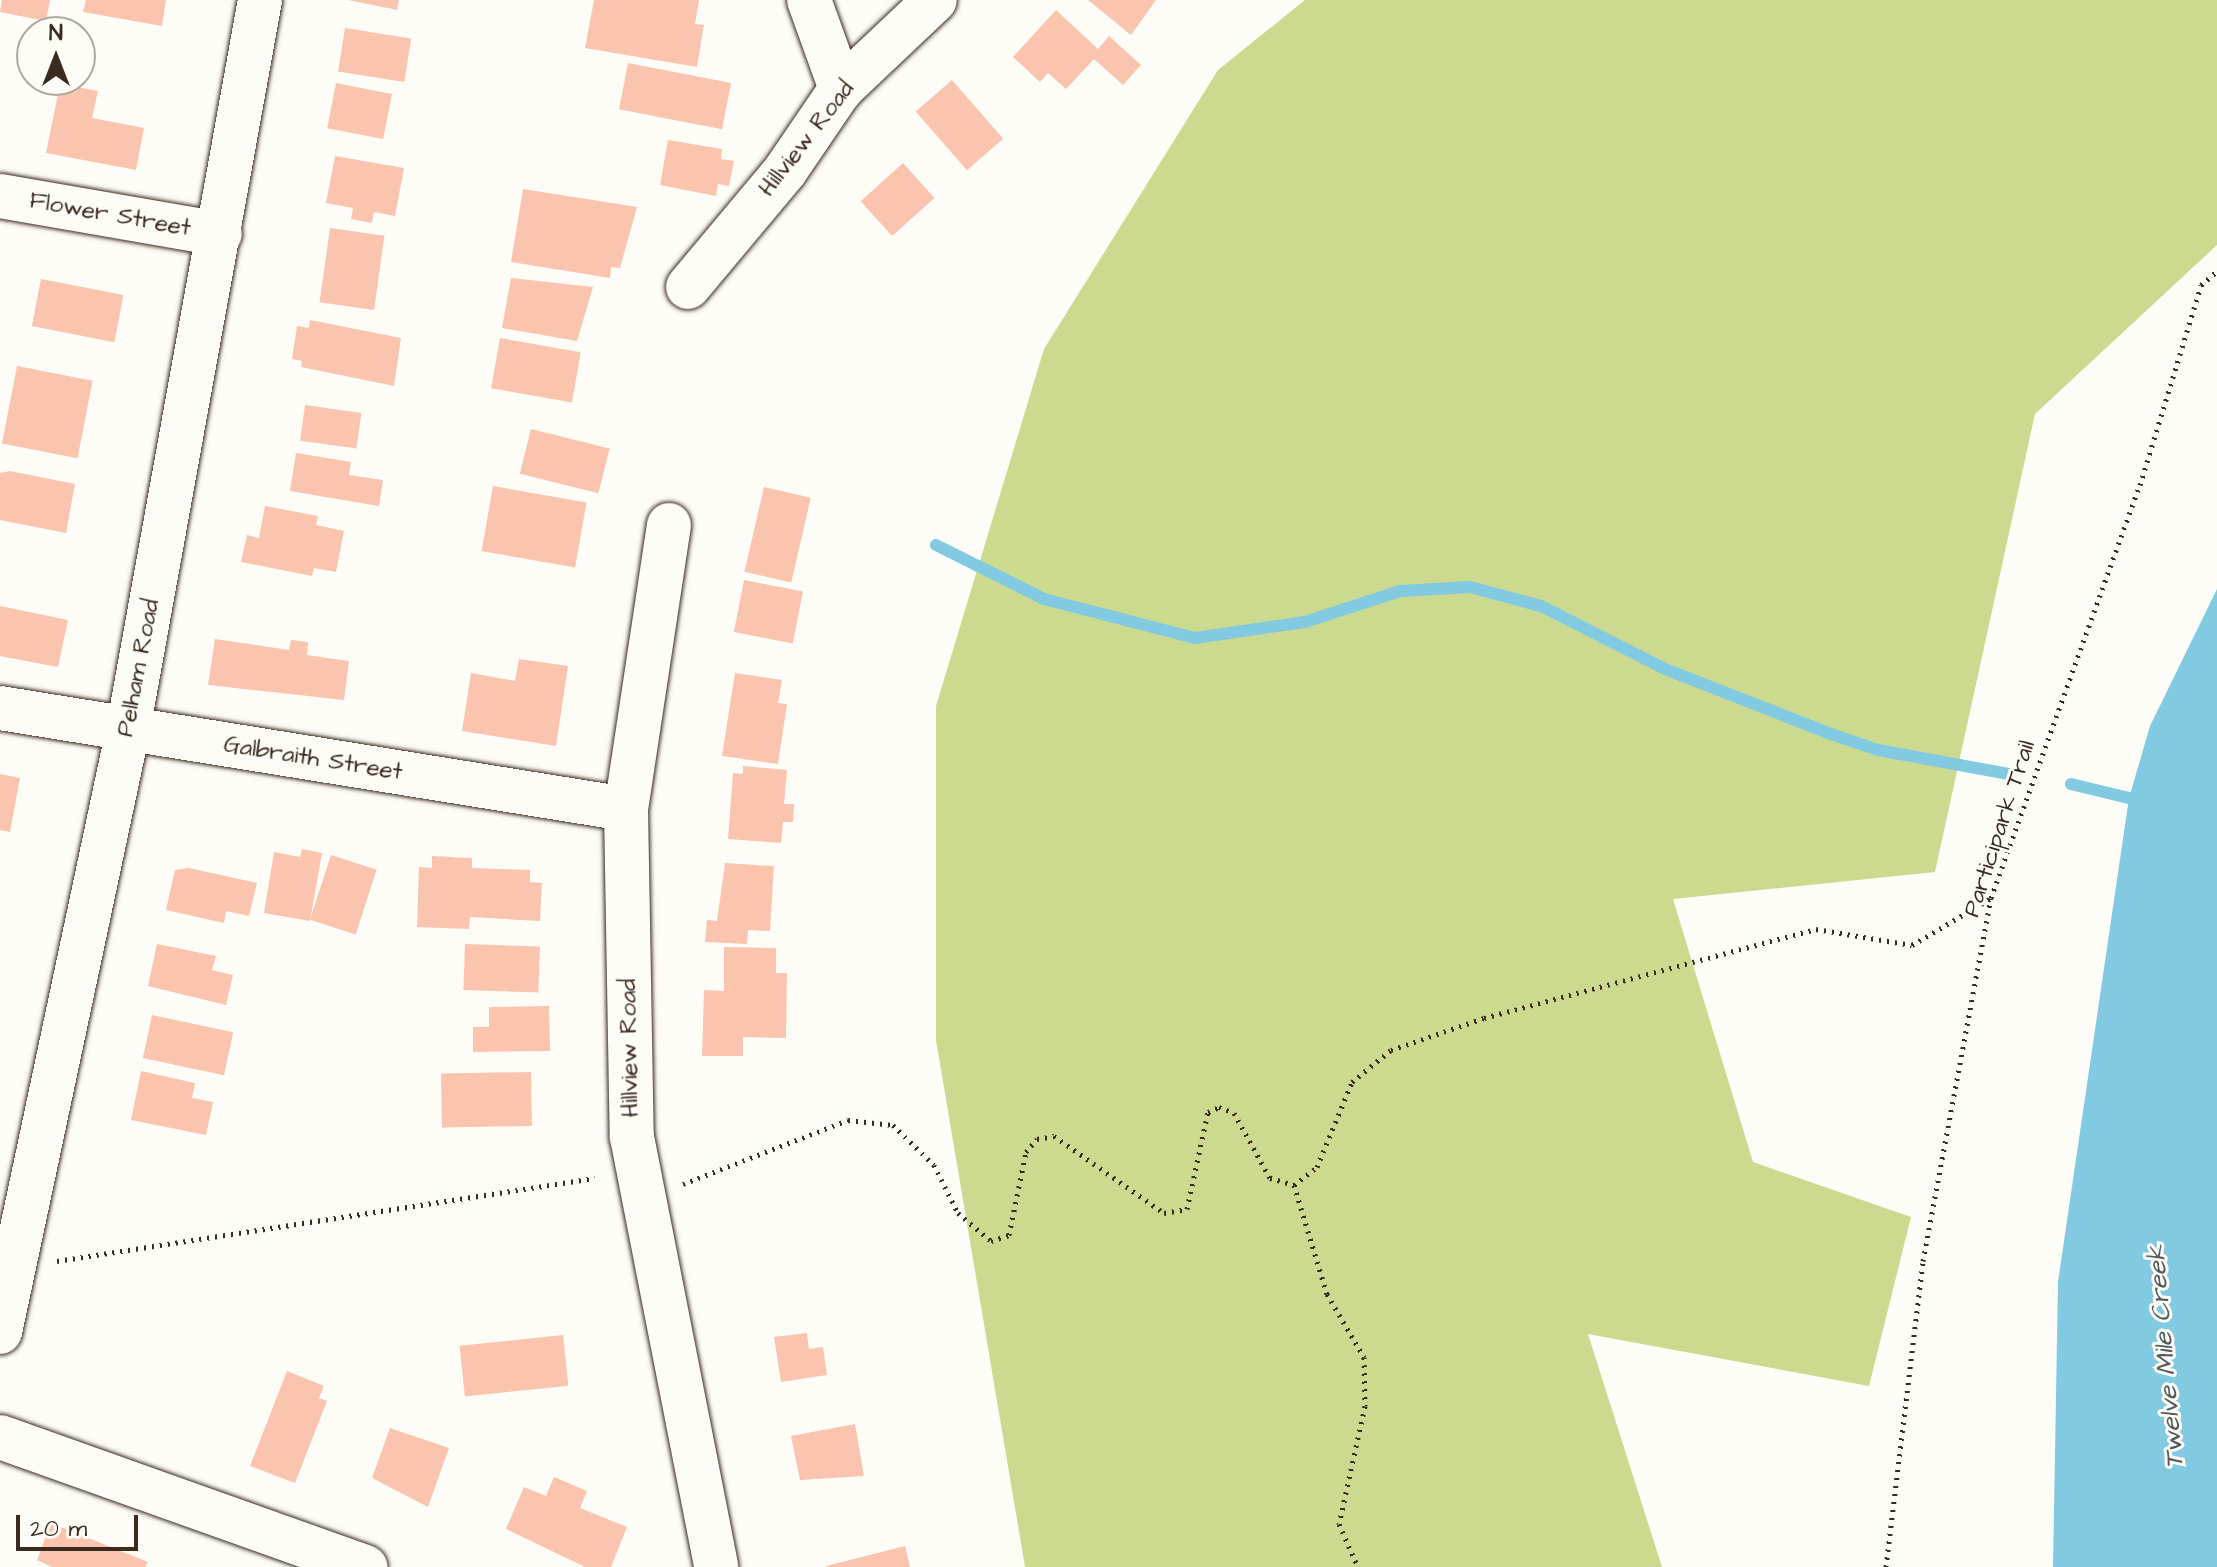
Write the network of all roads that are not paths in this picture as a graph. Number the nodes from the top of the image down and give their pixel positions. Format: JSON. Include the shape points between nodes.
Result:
{"nodes":[{"id":1,"x":260,"y":0,"type":"edge"},
{"id":2,"x":809,"y":0,"type":"edge"},
{"id":3,"x":935,"y":0,"type":"edge"},
{"id":4,"x":841,"y":89,"type":"junction"},
{"id":5,"x":0,"y":196,"type":"edge"},
{"id":6,"x":220,"y":234,"type":"junction"},
{"id":7,"x":688,"y":287,"type":"dead end"},
{"id":8,"x":669,"y":525,"type":"dead end"},
{"id":9,"x":0,"y":708,"type":"edge"},
{"id":10,"x":128,"y":730,"type":"junction"},
{"id":11,"x":626,"y":809,"type":"junction"},
{"id":12,"x":12,"y":1217,"type":"edge"},
{"id":13,"x":0,"y":1332,"type":"edge"},
{"id":14,"x":0,"y":1437,"type":"edge"},
{"id":15,"x":366,"y":1567,"type":"edge"},
{"id":16,"x":716,"y":1567,"type":"edge"}],
"edges":[{"from":1,"to":6,"type":"street","name":"Pelham Road"},
{"from":2,"to":4,"type":"street"},
{"from":3,"to":4,"type":"street","name":"Hillview Road"},
{"from":4,"to":7,"type":"street","name":"Hillview Road","via":[[785,171]]},
{"from":5,"to":6,"type":"street","name":"Flower Street"},
{"from":6,"to":10,"type":"street","name":"Pelham Road"},
{"from":8,"to":11,"type":"street","name":"Hillview Road"},
{"from":9,"to":10,"type":"street","name":"Galbraith Street"},
{"from":10,"to":11,"type":"street","name":"Galbraith Street"},
{"from":10,"to":12,"type":"street","name":"Pelham Road"},
{"from":11,"to":16,"type":"street","name":"Hillview Road","via":[[632,1137]]},
{"from":12,"to":13,"type":"street","name":"Pelham Road","via":[[16,1265]]},
{"from":14,"to":15,"type":"street"}]}
